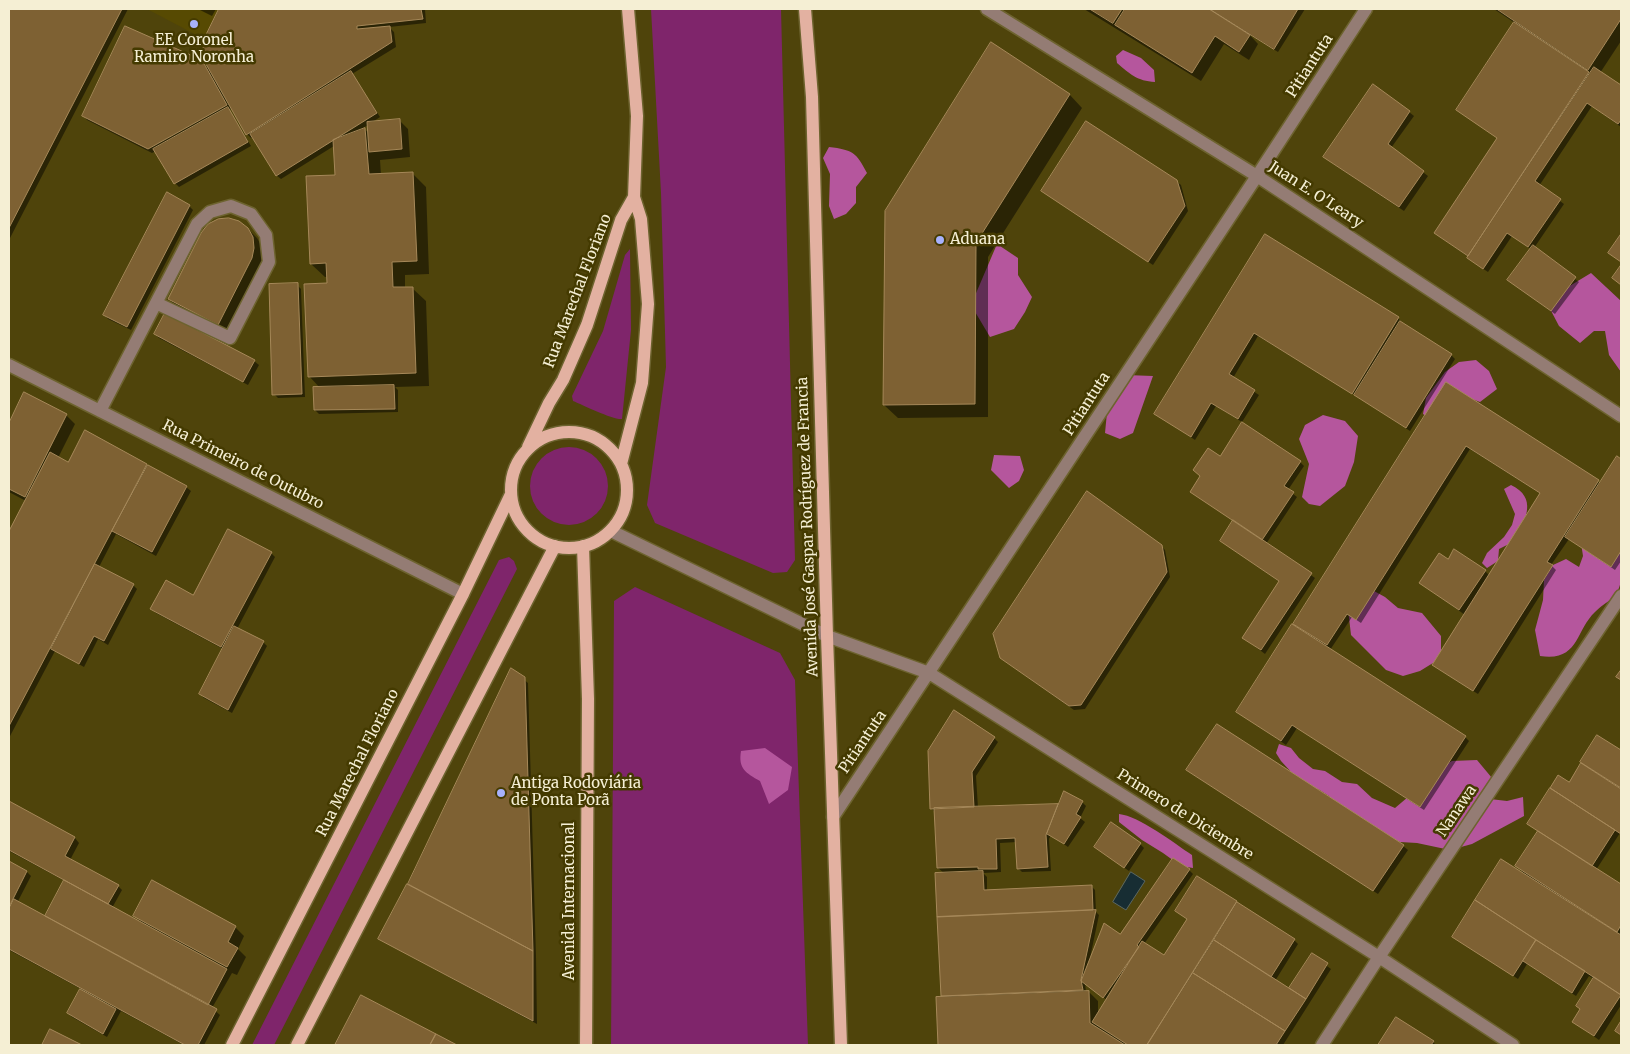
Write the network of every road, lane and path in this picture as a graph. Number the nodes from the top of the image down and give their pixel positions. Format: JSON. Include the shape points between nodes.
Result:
{"nodes":[{"id":1,"x":628,"y":9,"type":"edge"},
{"id":2,"x":805,"y":9,"type":"edge"},
{"id":3,"x":987,"y":9,"type":"edge"},
{"id":4,"x":1366,"y":9,"type":"edge"},
{"id":5,"x":1258,"y":176,"type":"junction"},
{"id":6,"x":634,"y":197,"type":"junction"},
{"id":7,"x":156,"y":303,"type":"junction"},
{"id":8,"x":9,"y":365,"type":"edge"},
{"id":9,"x":100,"y":411,"type":"junction"},
{"id":10,"x":1621,"y":416,"type":"edge"},
{"id":11,"x":526,"y":450,"type":"junction"},
{"id":12,"x":621,"y":464,"type":"junction"},
{"id":13,"x":511,"y":494,"type":"junction"},
{"id":14,"x":610,"y":531,"type":"junction"},
{"id":15,"x":555,"y":546,"type":"junction"},
{"id":16,"x":583,"y":546,"type":"junction"},
{"id":17,"x":463,"y":594,"type":"junction"},
{"id":18,"x":1621,"y":596,"type":"edge"},
{"id":19,"x":827,"y":636,"type":"junction"},
{"id":20,"x":929,"y":673,"type":"junction"},
{"id":21,"x":833,"y":817,"type":"junction"},
{"id":22,"x":1379,"y":957,"type":"junction"},
{"id":23,"x":232,"y":1045,"type":"edge"},
{"id":24,"x":296,"y":1045,"type":"edge"},
{"id":25,"x":586,"y":1045,"type":"edge"},
{"id":26,"x":841,"y":1045,"type":"edge"},
{"id":27,"x":1322,"y":1045,"type":"edge"},
{"id":28,"x":1514,"y":1045,"type":"edge"}],
"edges":[{"from":1,"to":6,"type":"main road","via":[[637,116]]},
{"from":2,"to":19,"type":"main road","name":"Avenida José Gaspar Rodríguez de Francia","via":[[812,97]]},
{"from":3,"to":5,"type":"street","name":"Juan E. O'Leary"},
{"from":4,"to":5,"type":"street","name":"Pitiantuta"},
{"from":5,"to":10,"type":"street","name":"Juan E. O'Leary"},
{"from":5,"to":20,"type":"street","name":"Pitiantuta"},
{"from":6,"to":11,"type":"main road","name":"Rua Marechal Floriano","via":[[621,220],[579,342]]},
{"from":6,"to":12,"type":"main road","via":[[641,219],[648,304],[642,383]]},
{"from":7,"to":7,"type":"street","via":[[197,224],[210,212],[231,206],[251,214],[266,235],[269,262],[230,338]]},
{"from":7,"to":9,"type":"street"},
{"from":8,"to":9,"type":"street","name":"Rua Primeiro de Outubro"},
{"from":9,"to":17,"type":"street","name":"Rua Primeiro de Outubro"},
{"from":11,"to":12,"type":"main road","via":[[541,438],[558,432],[577,432],[610,448]]},
{"from":11,"to":13,"type":"main road","via":[[513,476]]},
{"from":12,"to":14,"type":"main road","via":[[627,481],[627,499],[621,517]]},
{"from":13,"to":15,"type":"main road","via":[[525,527],[539,539]]},
{"from":13,"to":17,"type":"main road","name":"Rua Marechal Floriano"},
{"from":14,"to":16,"type":"main road","via":[[596,542]]},
{"from":14,"to":19,"type":"street","name":"Primero de Diciembre"},
{"from":15,"to":16,"type":"main road"},
{"from":15,"to":24,"type":"main road"},
{"from":16,"to":25,"type":"main road","name":"Avenida Internacional","via":[[588,699]]},
{"from":17,"to":23,"type":"main road","name":"Rua Marechal Floriano"},
{"from":18,"to":22,"type":"street","name":"Nanawa"},
{"from":19,"to":20,"type":"street","name":"Primero de Diciembre"},
{"from":19,"to":21,"type":"main road","name":"Avenida José Gaspar Rodríguez de Francia"},
{"from":20,"to":21,"type":"street","name":"Pitiantuta"},
{"from":20,"to":22,"type":"street","name":"Primero de Diciembre"},
{"from":21,"to":26,"type":"main road","name":"Avenida José Gaspar Rodríguez de Francia"},
{"from":22,"to":27,"type":"street","name":"Nanawa"},
{"from":22,"to":28,"type":"street","name":"Primero de Diciembre"}]}
